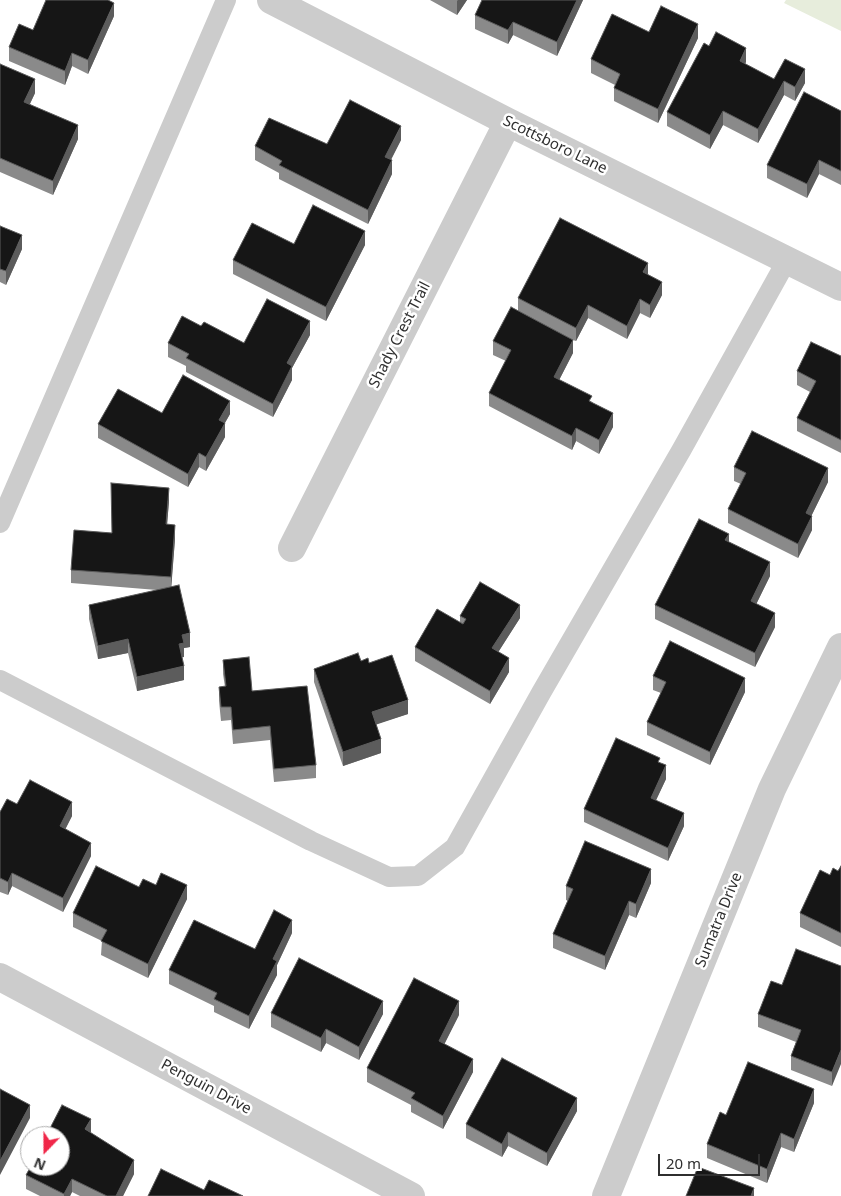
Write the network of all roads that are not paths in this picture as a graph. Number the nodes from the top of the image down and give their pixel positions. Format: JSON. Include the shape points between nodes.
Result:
{"nodes":[{"id":1,"x":226,"y":0,"type":"edge"},
{"id":2,"x":270,"y":0,"type":"edge"},
{"id":3,"x":508,"y":122,"type":"junction"},
{"id":4,"x":787,"y":260,"type":"junction"},
{"id":5,"x":841,"y":287,"type":"edge"},
{"id":6,"x":0,"y":523,"type":"edge"},
{"id":7,"x":292,"y":548,"type":"dead end"},
{"id":8,"x":841,"y":647,"type":"edge"},
{"id":9,"x":0,"y":680,"type":"edge"},
{"id":10,"x":0,"y":977,"type":"edge"},
{"id":11,"x":411,"y":1196,"type":"edge"},
{"id":12,"x":606,"y":1196,"type":"edge"}],
"edges":[{"from":1,"to":6,"type":"lane"},
{"from":2,"to":3,"type":"street","name":"Scottsboro Lane"},
{"from":3,"to":4,"type":"street","name":"Scottsboro Lane"},
{"from":3,"to":7,"type":"street","name":"Shady Crest Trail"},
{"from":4,"to":5,"type":"street","name":"Scottsboro Lane"},
{"from":4,"to":9,"type":"lane","via":[[455,847],[418,876],[389,877],[311,841]]},
{"from":8,"to":12,"type":"street","name":"Sumatra Drive","via":[[772,789]]},
{"from":10,"to":11,"type":"street","name":"Penguin Drive"}]}
